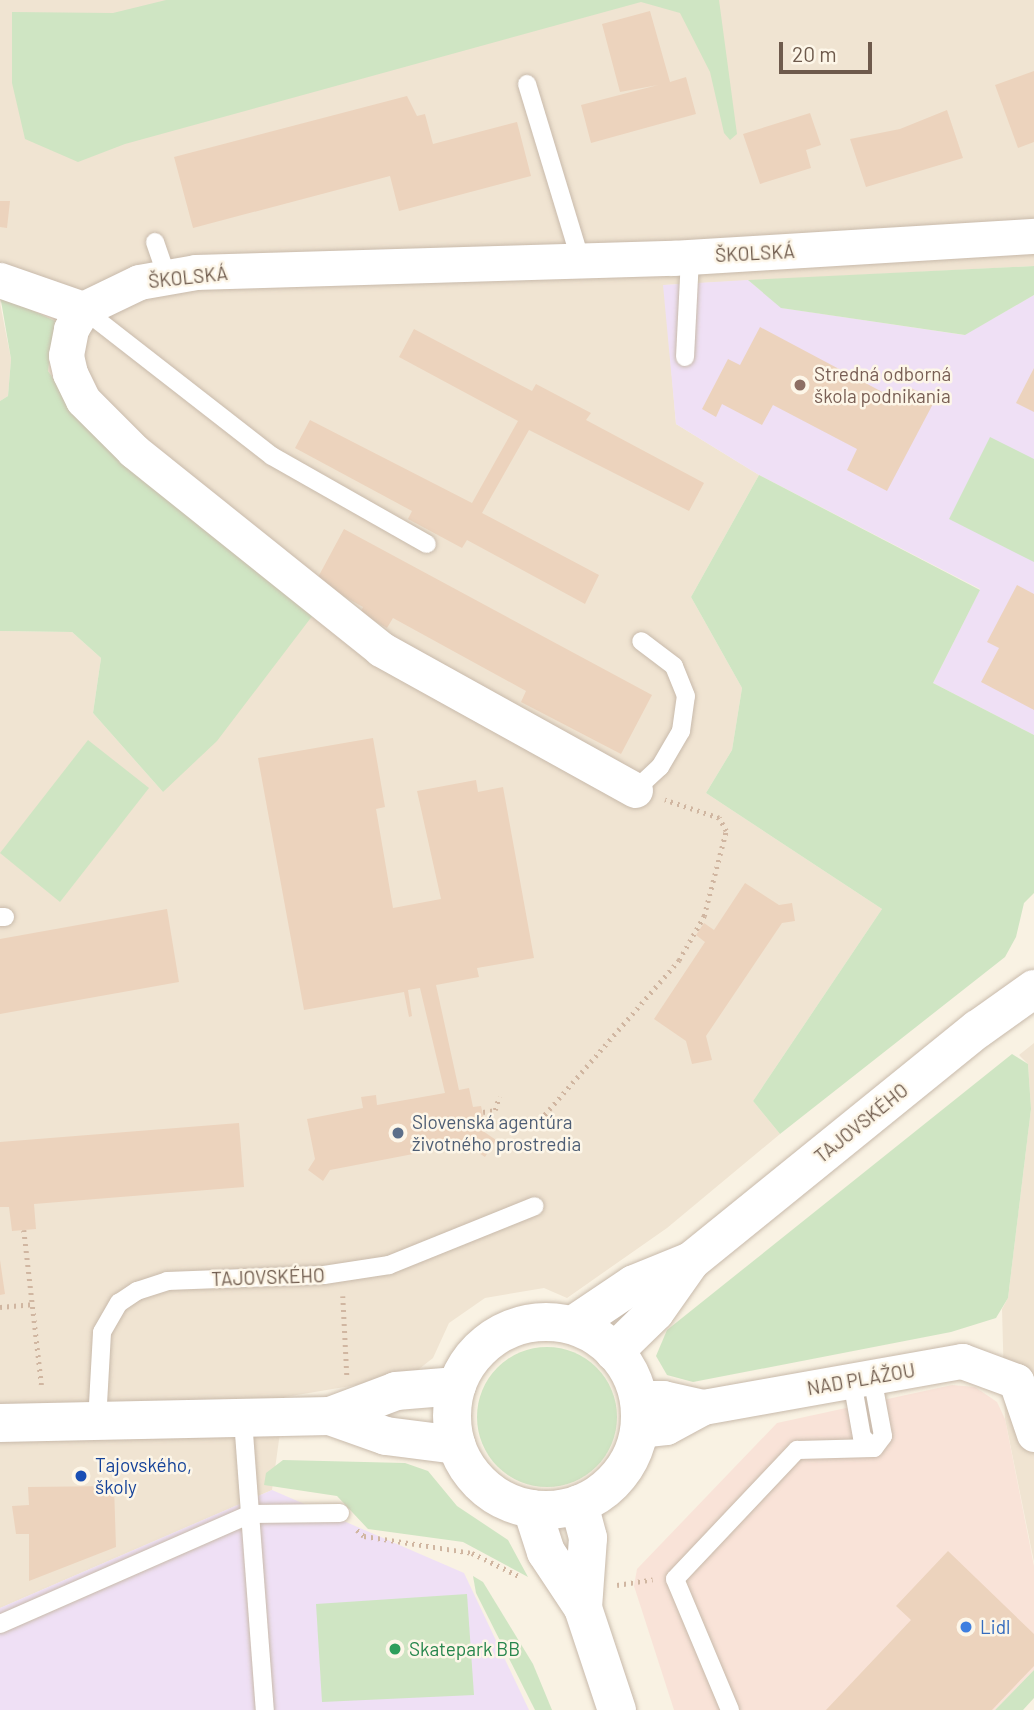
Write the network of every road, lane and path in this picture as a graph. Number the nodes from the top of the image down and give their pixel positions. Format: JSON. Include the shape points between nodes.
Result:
{"nodes":[{"id":1,"x":527,"y":84,"type":"dead end"},
{"id":2,"x":1034,"y":236,"type":"edge"},
{"id":3,"x":155,"y":242,"type":"dead end"},
{"id":4,"x":690,"y":257,"type":"junction"},
{"id":5,"x":581,"y":262,"type":"junction"},
{"id":6,"x":167,"y":276,"type":"junction"},
{"id":7,"x":0,"y":280,"type":"edge"},
{"id":8,"x":83,"y":309,"type":"junction"},
{"id":9,"x":685,"y":356,"type":"dead end"},
{"id":10,"x":427,"y":544,"type":"dead end"},
{"id":11,"x":641,"y":641,"type":"dead end"},
{"id":12,"x":635,"y":790,"type":"junction"},
{"id":13,"x":1034,"y":989,"type":"edge"},
{"id":14,"x":499,"y":1097,"type":"dead end"},
{"id":15,"x":483,"y":1112,"type":"dead end"},
{"id":16,"x":540,"y":1121,"type":"dead end"},
{"id":17,"x":535,"y":1206,"type":"dead end"},
{"id":18,"x":24,"y":1230,"type":"dead end"},
{"id":19,"x":691,"y":1261,"type":"junction"},
{"id":20,"x":341,"y":1273,"type":"junction"},
{"id":21,"x":32,"y":1304,"type":"junction"},
{"id":22,"x":0,"y":1307,"type":"edge"},
{"id":23,"x":573,"y":1325,"type":"junction"},
{"id":24,"x":614,"y":1352,"type":"junction"},
{"id":25,"x":1025,"y":1373,"type":"edge"},
{"id":26,"x":348,"y":1376,"type":"dead end"},
{"id":27,"x":862,"y":1379,"type":"junction"},
{"id":28,"x":457,"y":1386,"type":"junction"},
{"id":29,"x":42,"y":1388,"type":"dead end"},
{"id":30,"x":638,"y":1414,"type":"junction"},
{"id":31,"x":330,"y":1416,"type":"junction"},
{"id":32,"x":243,"y":1420,"type":"junction"},
{"id":33,"x":97,"y":1422,"type":"junction"},
{"id":34,"x":0,"y":1423,"type":"edge"},
{"id":35,"x":1034,"y":1434,"type":"edge"},
{"id":36,"x":456,"y":1445,"type":"junction"},
{"id":37,"x":579,"y":1504,"type":"junction"},
{"id":38,"x":532,"y":1509,"type":"junction"},
{"id":39,"x":340,"y":1513,"type":"joint"},
{"id":40,"x":250,"y":1514,"type":"junction"},
{"id":41,"x":635,"y":1580,"type":"dead end"},
{"id":42,"x":528,"y":1582,"type":"dead end"},
{"id":43,"x":617,"y":1585,"type":"dead end"},
{"id":44,"x":583,"y":1608,"type":"junction"},
{"id":45,"x":0,"y":1624,"type":"edge"},
{"id":46,"x":265,"y":1710,"type":"edge"},
{"id":47,"x":617,"y":1710,"type":"edge"},
{"id":48,"x":730,"y":1710,"type":"edge"}],
"edges":[{"from":1,"to":5,"type":"lane"},
{"from":2,"to":4,"type":"street","name":"ŠKOLSKÁ"},
{"from":3,"to":6,"type":"lane"},
{"from":4,"to":5,"type":"street","name":"ŠKOLSKÁ"},
{"from":4,"to":9,"type":"lane"},
{"from":5,"to":6,"type":"street","name":"ŠKOLSKÁ"},
{"from":6,"to":8,"type":"street","name":"ŠKOLSKÁ","via":[[139,282]]},
{"from":7,"to":8,"type":"street"},
{"from":8,"to":10,"type":"lane","via":[[272,456]]},
{"from":8,"to":12,"type":"street","via":[[71,329],[66,355],[70,373],[83,400],[134,451],[381,649]]},
{"from":11,"to":12,"type":"lane","via":[[674,666],[686,696],[681,731],[660,767]]},
{"from":12,"to":16,"type":"path","via":[[719,818],[726,831],[704,916],[679,960]]},
{"from":13,"to":19,"type":"main road","name":"TAJOVSKÉHO"},
{"from":14,"to":15,"type":"path","via":[[495,1110]]},
{"from":17,"to":20,"type":"lane","name":"TAJOVSKÉHO","via":[[389,1265]]},
{"from":18,"to":21,"type":"path"},
{"from":19,"to":23,"type":"main road","name":"TAJOVSKÉHO","via":[[634,1284]]},
{"from":19,"to":24,"type":"main road","name":"TAJOVSKÉHO","via":[[655,1312]]},
{"from":20,"to":26,"type":"path"},
{"from":20,"to":33,"type":"lane","name":"TAJOVSKÉHO","via":[[167,1281],[137,1291],[119,1303],[102,1332]]},
{"from":21,"to":22,"type":"path"},
{"from":21,"to":29,"type":"path"},
{"from":23,"to":24,"type":"main road"},
{"from":23,"to":28,"type":"main road","via":[[537,1323],[503,1332],[470,1361]]},
{"from":24,"to":30,"type":"main road","via":[[630,1375]]},
{"from":25,"to":27,"type":"street","name":"NAD PLÁŽOU","via":[[962,1361]]},
{"from":25,"to":35,"type":"street","name":"NAD PLÁŽOU"},
{"from":27,"to":30,"type":"street","name":"NAD PLÁŽOU","via":[[702,1407],[666,1427]]},
{"from":27,"to":48,"type":"lane","via":[[883,1436],[874,1448],[797,1450],[675,1578]]},
{"from":28,"to":31,"type":"main road","via":[[396,1391]]},
{"from":28,"to":36,"type":"main road","via":[[452,1415]]},
{"from":30,"to":37,"type":"main road","via":[[619,1474]]},
{"from":31,"to":32,"type":"main road"},
{"from":31,"to":36,"type":"main road","via":[[386,1436]]},
{"from":32,"to":33,"type":"main road"},
{"from":32,"to":40,"type":"lane"},
{"from":33,"to":34,"type":"main road"},
{"from":36,"to":38,"type":"main road","via":[[472,1475],[489,1491]]},
{"from":37,"to":38,"type":"main road"},
{"from":37,"to":44,"type":"main road","via":[[588,1538]]},
{"from":38,"to":44,"type":"main road","via":[[546,1552]]},
{"from":39,"to":40,"type":"lane"},
{"from":39,"to":42,"type":"path","via":[[364,1536],[472,1553]]},
{"from":40,"to":45,"type":"lane"},
{"from":40,"to":46,"type":"lane"},
{"from":41,"to":43,"type":"path"},
{"from":44,"to":47,"type":"main road"}]}
